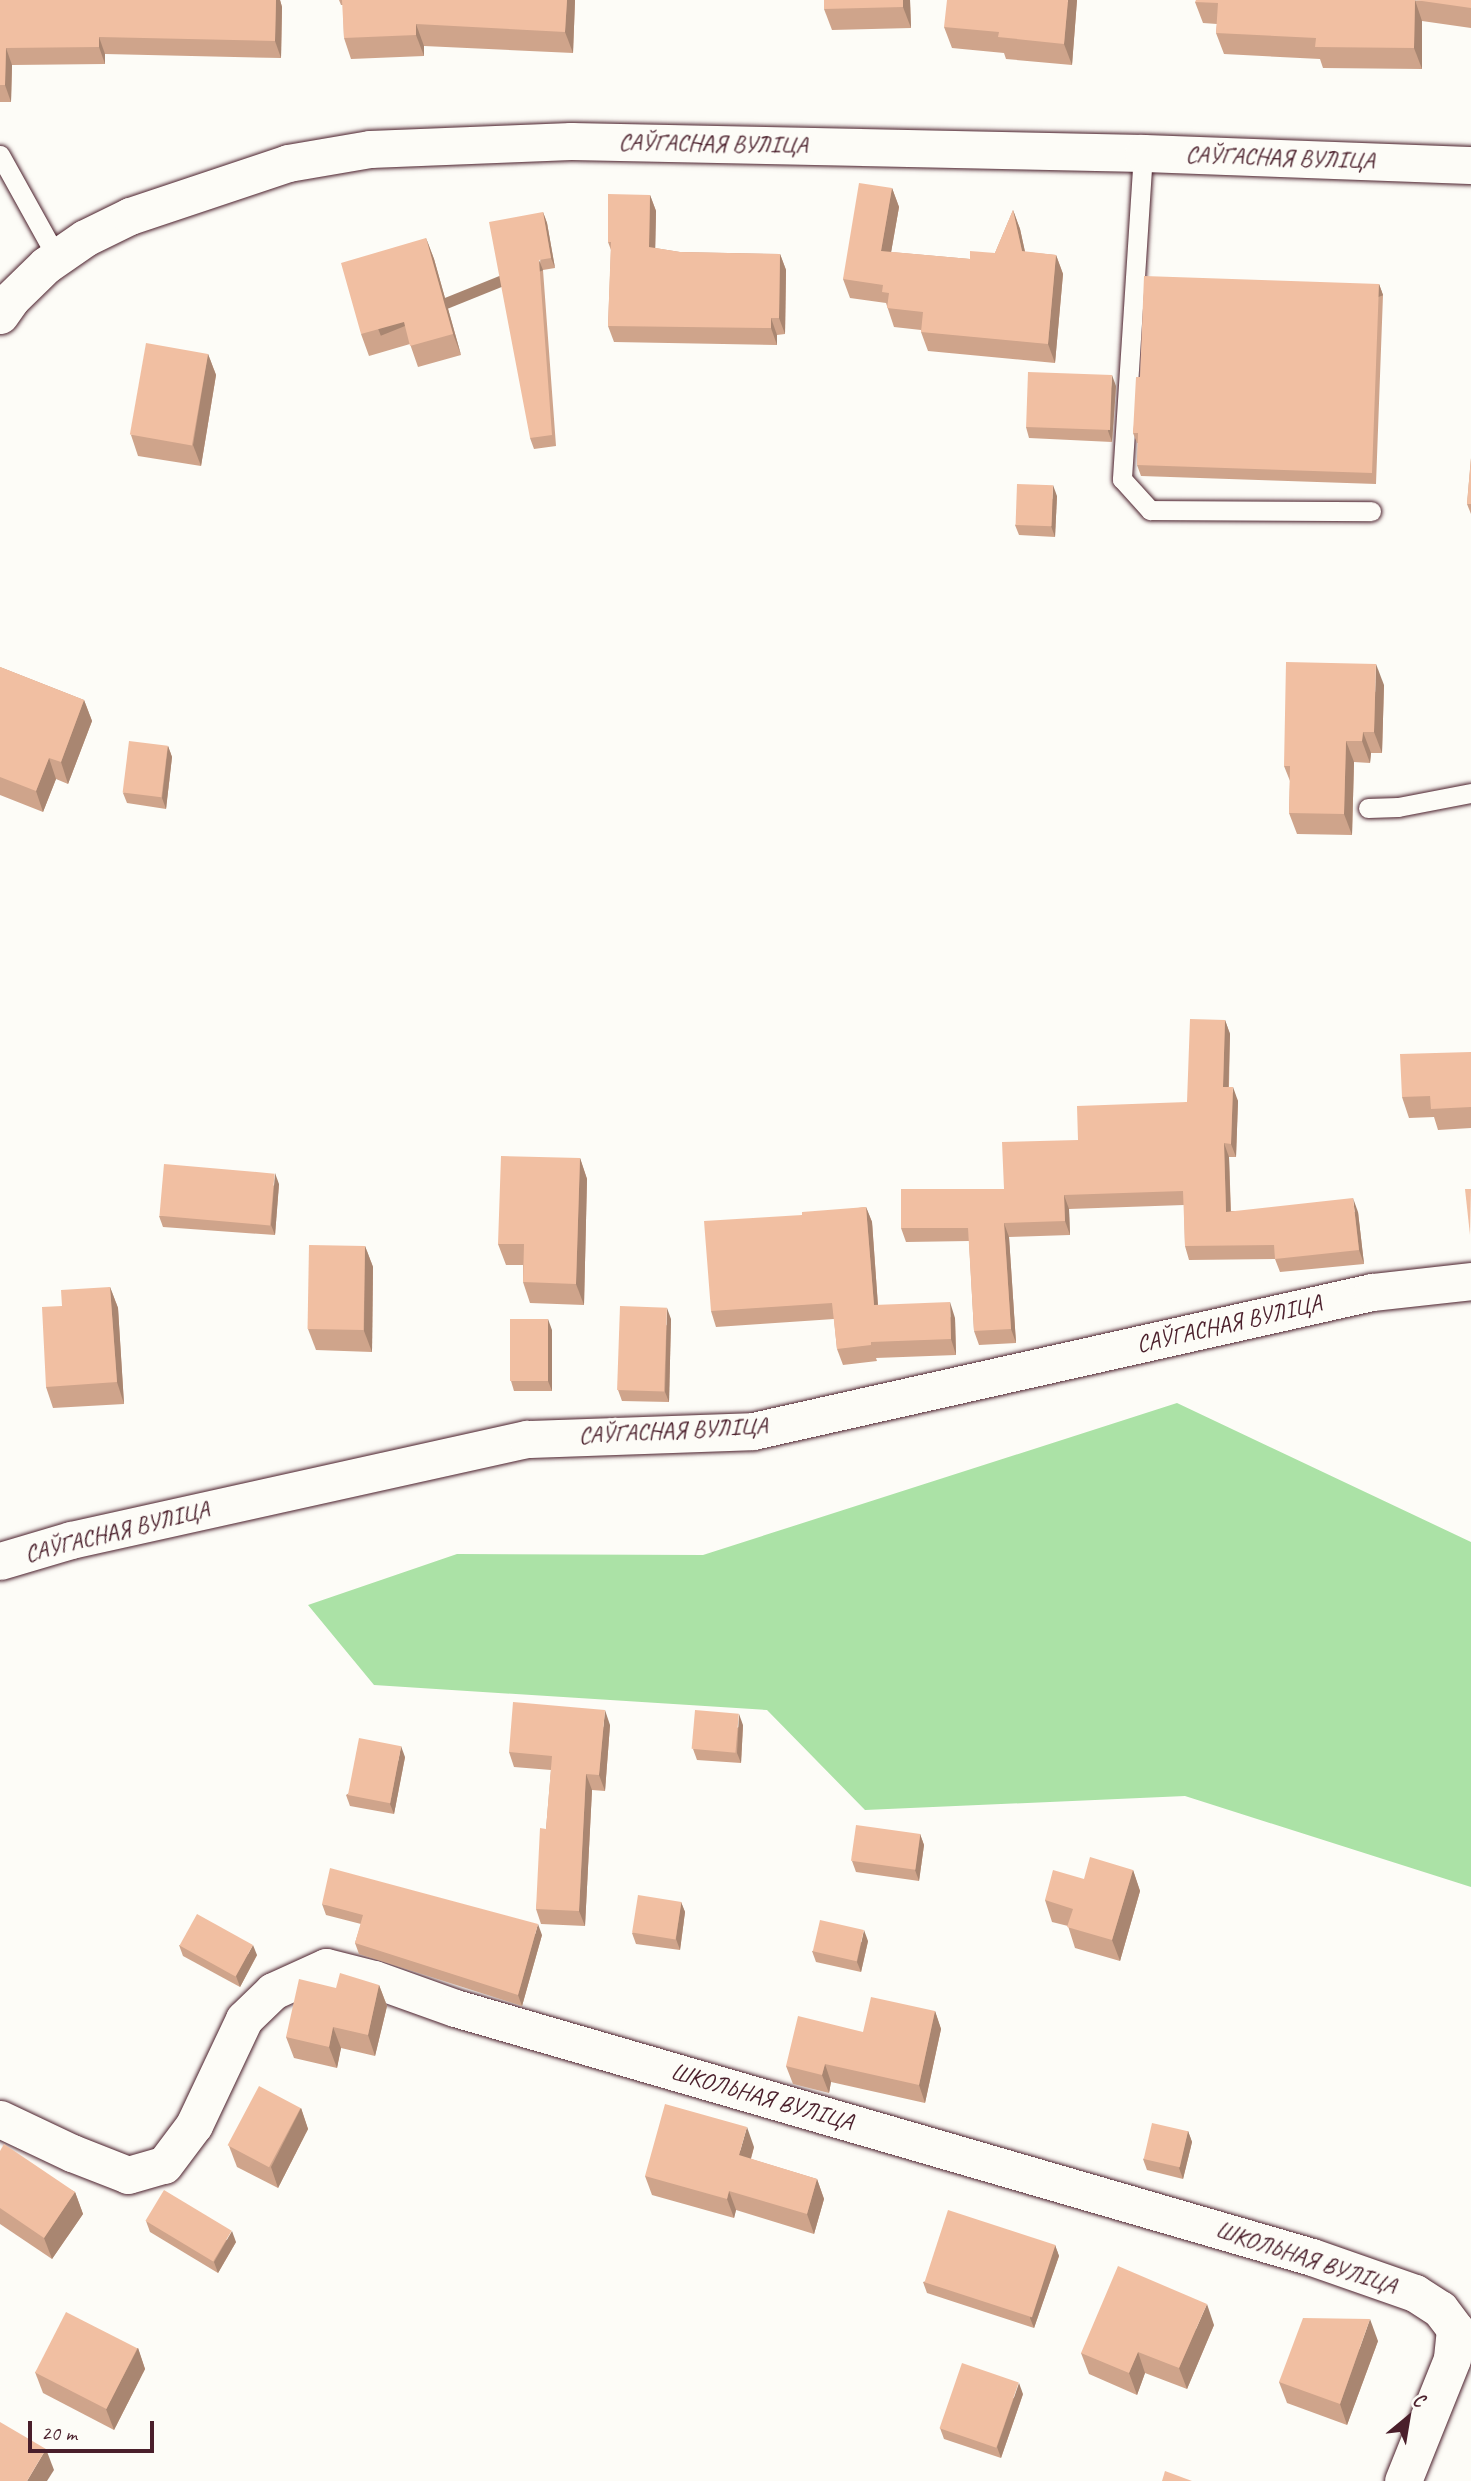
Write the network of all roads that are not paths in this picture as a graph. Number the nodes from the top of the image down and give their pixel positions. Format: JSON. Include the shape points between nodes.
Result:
{"nodes":[{"id":1,"x":1143,"y":153,"type":"junction"},
{"id":2,"x":0,"y":155,"type":"edge"},
{"id":3,"x":1471,"y":166,"type":"edge"},
{"id":4,"x":57,"y":258,"type":"junction"},
{"id":5,"x":0,"y":315,"type":"edge"},
{"id":6,"x":1371,"y":511,"type":"dead end"},
{"id":7,"x":1471,"y":793,"type":"edge"},
{"id":8,"x":1368,"y":808,"type":"dead end"},
{"id":9,"x":1471,"y":1281,"type":"edge"},
{"id":10,"x":0,"y":1561,"type":"edge"},
{"id":11,"x":0,"y":2119,"type":"edge"},
{"id":12,"x":1403,"y":2481,"type":"edge"}],
"edges":[{"from":1,"to":3,"type":"street","name":"САЎГАСНАЯ ВУЛІЦА"},
{"from":1,"to":4,"type":"street","name":"САЎГАСНАЯ ВУЛІЦА","via":[[571,141],[370,149],[288,163],[130,216]]},
{"from":1,"to":6,"type":"lane","via":[[1122,479],[1150,510]]},
{"from":2,"to":4,"type":"lane"},
{"from":4,"to":5,"type":"street","name":"САЎГАСНАЯ ВУЛІЦА","via":[[11,299]]},
{"from":7,"to":8,"type":"lane"},
{"from":9,"to":10,"type":"street","name":"САЎГАСНАЯ ВУЛІЦА","via":[[1372,1292],[753,1431],[527,1439],[71,1540]]},
{"from":11,"to":12,"type":"street","name":"ШКОЛЬНАЯ ВУЛІЦА","via":[[128,2175],[164,2165],[194,2125],[244,2019],[273,1991],[326,1966],[455,2008],[1312,2257],[1415,2293],[1440,2309],[1455,2329],[1452,2359]]}]}
